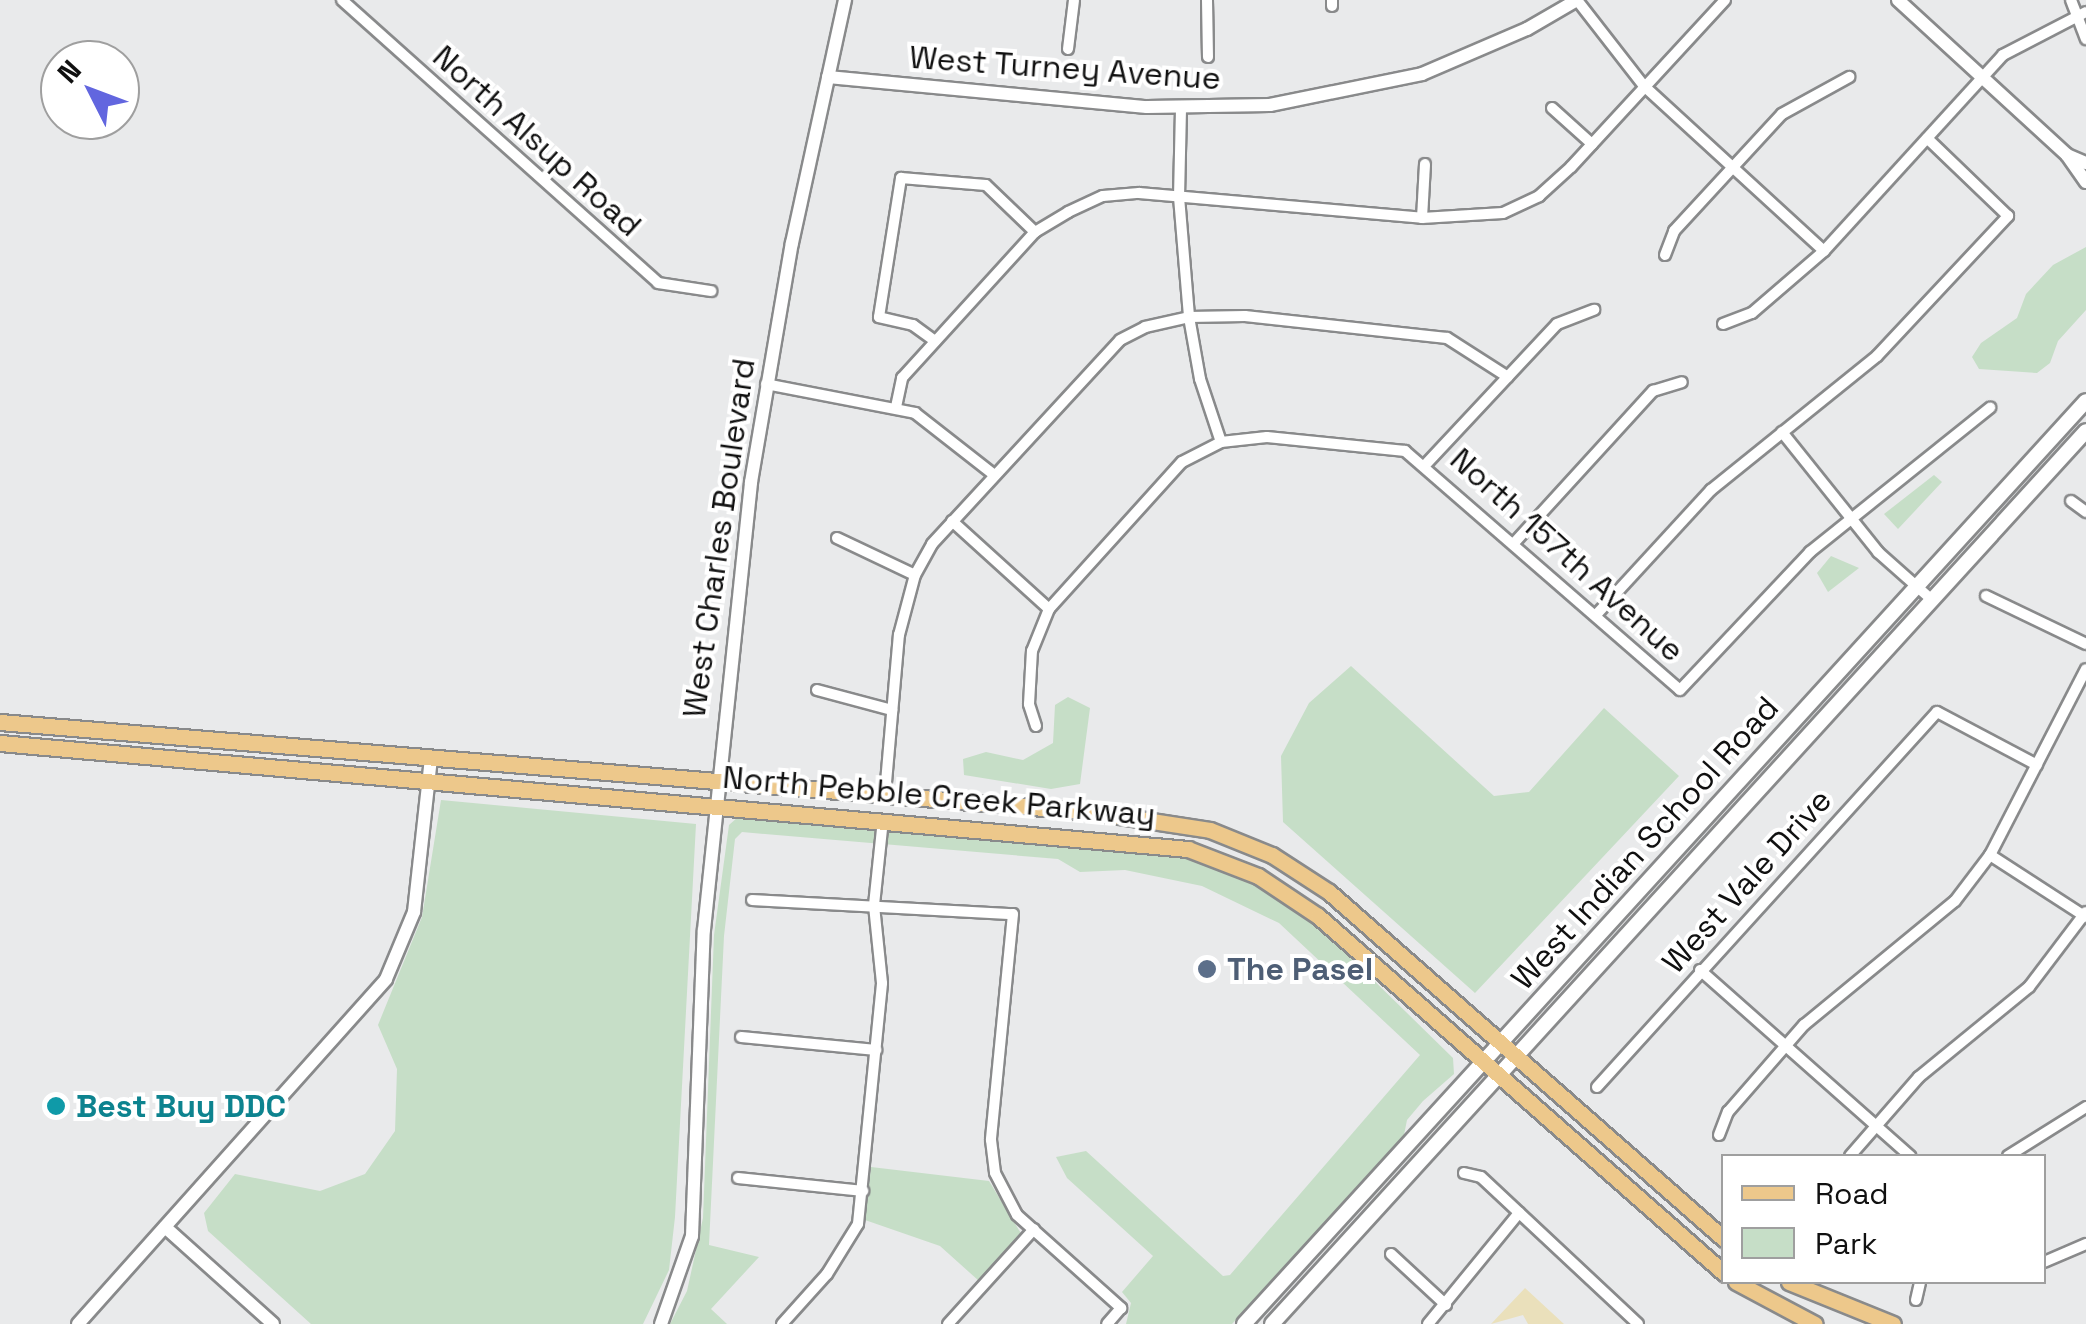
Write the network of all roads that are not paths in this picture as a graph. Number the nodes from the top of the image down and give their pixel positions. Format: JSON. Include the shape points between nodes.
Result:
{"nodes":[{"id":1,"x":342,"y":0,"type":"edge"},
{"id":2,"x":845,"y":0,"type":"edge"},
{"id":3,"x":1074,"y":0,"type":"edge"},
{"id":4,"x":1206,"y":0,"type":"edge"},
{"id":5,"x":1577,"y":0,"type":"edge"},
{"id":6,"x":1725,"y":0,"type":"edge"},
{"id":7,"x":1898,"y":0,"type":"edge"},
{"id":8,"x":2071,"y":0,"type":"edge"},
{"id":9,"x":2081,"y":14,"type":"edge"},
{"id":10,"x":2086,"y":39,"type":"edge"},
{"id":11,"x":1068,"y":48,"type":"dead end"},
{"id":12,"x":1208,"y":57,"type":"dead end"},
{"id":13,"x":1849,"y":77,"type":"dead end"},
{"id":14,"x":1983,"y":77,"type":"junction"},
{"id":15,"x":828,"y":78,"type":"junction"},
{"id":16,"x":1644,"y":86,"type":"junction"},
{"id":17,"x":1181,"y":108,"type":"junction"},
{"id":18,"x":1552,"y":108,"type":"dead end"},
{"id":19,"x":1928,"y":138,"type":"junction"},
{"id":20,"x":1592,"y":144,"type":"junction"},
{"id":21,"x":2067,"y":155,"type":"junction"},
{"id":22,"x":2086,"y":163,"type":"edge"},
{"id":23,"x":1425,"y":164,"type":"dead end"},
{"id":24,"x":1731,"y":166,"type":"junction"},
{"id":25,"x":2086,"y":182,"type":"edge"},
{"id":26,"x":1179,"y":197,"type":"junction"},
{"id":27,"x":1422,"y":218,"type":"junction"},
{"id":28,"x":1036,"y":232,"type":"junction"},
{"id":29,"x":1824,"y":251,"type":"junction"},
{"id":30,"x":1664,"y":255,"type":"dead end"},
{"id":31,"x":711,"y":292,"type":"dead end"},
{"id":32,"x":1594,"y":310,"type":"dead end"},
{"id":33,"x":1189,"y":317,"type":"junction"},
{"id":34,"x":1723,"y":324,"type":"dead end"},
{"id":35,"x":936,"y":341,"type":"junction"},
{"id":36,"x":1508,"y":377,"type":"junction"},
{"id":37,"x":1682,"y":382,"type":"dead end"},
{"id":38,"x":766,"y":384,"type":"junction"},
{"id":39,"x":2086,"y":400,"type":"edge"},
{"id":40,"x":896,"y":406,"type":"junction"},
{"id":41,"x":1990,"y":408,"type":"dead end"},
{"id":42,"x":2086,"y":431,"type":"edge"},
{"id":43,"x":1782,"y":432,"type":"junction"},
{"id":44,"x":1221,"y":442,"type":"junction"},
{"id":45,"x":1427,"y":464,"type":"junction"},
{"id":46,"x":994,"y":474,"type":"junction"},
{"id":47,"x":2071,"y":501,"type":"dead end"},
{"id":48,"x":2086,"y":512,"type":"edge"},
{"id":49,"x":1852,"y":519,"type":"junction"},
{"id":50,"x":952,"y":521,"type":"junction"},
{"id":51,"x":837,"y":538,"type":"dead end"},
{"id":52,"x":1515,"y":542,"type":"junction"},
{"id":53,"x":916,"y":575,"type":"junction"},
{"id":54,"x":1916,"y":587,"type":"junction"},
{"id":55,"x":1986,"y":596,"type":"dead end"},
{"id":56,"x":1932,"y":600,"type":"junction"},
{"id":57,"x":1050,"y":609,"type":"junction"},
{"id":58,"x":1596,"y":615,"type":"junction"},
{"id":59,"x":2086,"y":644,"type":"edge"},
{"id":60,"x":2086,"y":669,"type":"edge"},
{"id":61,"x":817,"y":690,"type":"dead end"},
{"id":62,"x":892,"y":710,"type":"junction"},
{"id":63,"x":0,"y":722,"type":"edge"},
{"id":64,"x":1036,"y":726,"type":"dead end"},
{"id":65,"x":132,"y":733,"type":"junction"},
{"id":66,"x":0,"y":743,"type":"edge"},
{"id":67,"x":130,"y":755,"type":"junction"},
{"id":68,"x":431,"y":759,"type":"junction"},
{"id":69,"x":2037,"y":765,"type":"junction"},
{"id":70,"x":716,"y":783,"type":"junction"},
{"id":71,"x":428,"y":784,"type":"junction"},
{"id":72,"x":884,"y":794,"type":"junction"},
{"id":73,"x":716,"y":804,"type":"junction"},
{"id":74,"x":883,"y":820,"type":"junction"},
{"id":75,"x":1250,"y":844,"type":"junction"},
{"id":76,"x":1990,"y":856,"type":"junction"},
{"id":77,"x":1239,"y":867,"type":"junction"},
{"id":78,"x":752,"y":900,"type":"dead end"},
{"id":79,"x":874,"y":905,"type":"junction"},
{"id":80,"x":2085,"y":915,"type":"edge"},
{"id":81,"x":1700,"y":970,"type":"junction"},
{"id":82,"x":740,"y":1037,"type":"dead end"},
{"id":83,"x":1498,"y":1045,"type":"junction"},
{"id":84,"x":1786,"y":1046,"type":"junction"},
{"id":85,"x":876,"y":1050,"type":"junction"},
{"id":86,"x":1513,"y":1059,"type":"junction"},
{"id":87,"x":1481,"y":1065,"type":"junction"},
{"id":88,"x":1496,"y":1078,"type":"junction"},
{"id":89,"x":1597,"y":1086,"type":"dead end"},
{"id":90,"x":2086,"y":1108,"type":"edge"},
{"id":91,"x":1876,"y":1126,"type":"junction"},
{"id":92,"x":1720,"y":1136,"type":"dead end"},
{"id":93,"x":1852,"y":1154,"type":"edge"},
{"id":94,"x":1908,"y":1154,"type":"edge"},
{"id":95,"x":2011,"y":1154,"type":"edge"},
{"id":96,"x":1464,"y":1173,"type":"dead end"},
{"id":97,"x":738,"y":1178,"type":"dead end"},
{"id":98,"x":863,"y":1191,"type":"junction"},
{"id":99,"x":1520,"y":1213,"type":"junction"},
{"id":100,"x":165,"y":1227,"type":"junction"},
{"id":101,"x":1034,"y":1230,"type":"junction"},
{"id":102,"x":1721,"y":1235,"type":"edge"},
{"id":103,"x":2086,"y":1244,"type":"edge"},
{"id":104,"x":1391,"y":1254,"type":"dead end"},
{"id":105,"x":2046,"y":1261,"type":"edge"},
{"id":106,"x":1721,"y":1270,"type":"edge"},
{"id":107,"x":1740,"y":1284,"type":"edge"},
{"id":108,"x":1794,"y":1284,"type":"edge"},
{"id":109,"x":1920,"y":1284,"type":"edge"},
{"id":110,"x":1916,"y":1300,"type":"dead end"},
{"id":111,"x":1446,"y":1305,"type":"junction"},
{"id":112,"x":78,"y":1324,"type":"edge"},
{"id":113,"x":273,"y":1324,"type":"edge"},
{"id":114,"x":661,"y":1324,"type":"edge"},
{"id":115,"x":782,"y":1324,"type":"edge"},
{"id":116,"x":948,"y":1324,"type":"edge"},
{"id":117,"x":1107,"y":1324,"type":"edge"},
{"id":118,"x":1244,"y":1324,"type":"edge"},
{"id":119,"x":1272,"y":1324,"type":"edge"},
{"id":120,"x":1428,"y":1324,"type":"edge"},
{"id":121,"x":1638,"y":1324,"type":"edge"},
{"id":122,"x":1815,"y":1324,"type":"edge"},
{"id":123,"x":1892,"y":1324,"type":"edge"}],
"edges":[{"from":1,"to":31,"type":"street","name":"North Alsup Road","via":[[658,283]]},
{"from":2,"to":15,"type":"street","name":"West Charles Boulevard"},
{"from":3,"to":11,"type":"street"},
{"from":4,"to":12,"type":"street"},
{"from":5,"to":16,"type":"street"},
{"from":5,"to":17,"type":"street","name":"West Turney Avenue","via":[[1484,50],[1380,86],[1270,105]]},
{"from":6,"to":16,"type":"street"},
{"from":7,"to":14,"type":"street"},
{"from":8,"to":9,"type":"street"},
{"from":9,"to":10,"type":"street"},
{"from":9,"to":14,"type":"street","via":[[2017,44]]},
{"from":13,"to":24,"type":"street","via":[[1782,114]]},
{"from":14,"to":19,"type":"street"},
{"from":14,"to":21,"type":"street"},
{"from":15,"to":17,"type":"street","name":"West Turney Avenue"},
{"from":15,"to":38,"type":"street","name":"West Charles Boulevard"},
{"from":16,"to":20,"type":"street"},
{"from":16,"to":24,"type":"street"},
{"from":17,"to":26,"type":"street"},
{"from":18,"to":20,"type":"street"},
{"from":19,"to":29,"type":"street"},
{"from":19,"to":43,"type":"street","via":[[2008,216],[1877,356]]},
{"from":20,"to":27,"type":"street","via":[[1539,196],[1503,213]]},
{"from":21,"to":22,"type":"street"},
{"from":21,"to":25,"type":"street"},
{"from":23,"to":27,"type":"street"},
{"from":24,"to":29,"type":"street"},
{"from":24,"to":30,"type":"street","via":[[1674,231]]},
{"from":26,"to":27,"type":"street"},
{"from":26,"to":28,"type":"street","via":[[1102,196]]},
{"from":26,"to":33,"type":"street"},
{"from":28,"to":35,"type":"street"},
{"from":28,"to":35,"type":"street","via":[[986,185],[901,178],[879,317],[913,325]]},
{"from":29,"to":34,"type":"street","via":[[1752,313]]},
{"from":32,"to":36,"type":"street","via":[[1557,324]]},
{"from":33,"to":36,"type":"street","via":[[1426,334],[1467,347]]},
{"from":33,"to":44,"type":"street"},
{"from":33,"to":46,"type":"street","via":[[1145,326],[1120,340]]},
{"from":35,"to":40,"type":"street","via":[[902,378]]},
{"from":36,"to":45,"type":"street"},
{"from":37,"to":52,"type":"street","via":[[1653,391]]},
{"from":38,"to":40,"type":"street"},
{"from":38,"to":70,"type":"street","name":"West Charles Boulevard"},
{"from":39,"to":54,"type":"main road","name":"West Indian School Road"},
{"from":40,"to":46,"type":"street","via":[[932,422]]},
{"from":41,"to":49,"type":"street"},
{"from":42,"to":56,"type":"main road","name":"West Indian School Road"},
{"from":43,"to":49,"type":"street"},
{"from":43,"to":58,"type":"street","via":[[1710,490]]},
{"from":44,"to":45,"type":"street","name":"North 157th Avenue","via":[[1267,437],[1380,446]]},
{"from":44,"to":57,"type":"street","via":[[1182,462]]},
{"from":45,"to":52,"type":"street","name":"North 157th Avenue"},
{"from":46,"to":50,"type":"street"},
{"from":47,"to":48,"type":"street"},
{"from":49,"to":54,"type":"street"},
{"from":49,"to":58,"type":"street","name":"North 157th Avenue","via":[[1785,576],[1680,690]]},
{"from":50,"to":53,"type":"street"},
{"from":50,"to":57,"type":"street"},
{"from":51,"to":53,"type":"street"},
{"from":52,"to":58,"type":"street","name":"North 157th Avenue"},
{"from":53,"to":62,"type":"street","via":[[900,635]]},
{"from":54,"to":56,"type":"street"},
{"from":54,"to":83,"type":"main road","name":"West Indian School Road"},
{"from":55,"to":59,"type":"street"},
{"from":56,"to":86,"type":"main road","name":"West Indian School Road"},
{"from":57,"to":64,"type":"street","via":[[1032,652],[1028,704]]},
{"from":60,"to":69,"type":"street"},
{"from":61,"to":62,"type":"street"},
{"from":62,"to":72,"type":"street"},
{"from":63,"to":65,"type":"main road","name":"North Pebble Creek Parkway"},
{"from":65,"to":67,"type":"main road"},
{"from":65,"to":68,"type":"main road","name":"North Pebble Creek Parkway"},
{"from":66,"to":67,"type":"main road","name":"North Pebble Creek Parkway"},
{"from":67,"to":71,"type":"main road","name":"North Pebble Creek Parkway"},
{"from":68,"to":70,"type":"main road","name":"North Pebble Creek Parkway"},
{"from":68,"to":71,"type":"street"},
{"from":69,"to":76,"type":"street"},
{"from":69,"to":81,"type":"street","name":"West Vale Drive","via":[[1937,712]]},
{"from":70,"to":72,"type":"main road","name":"North Pebble Creek Parkway"},
{"from":70,"to":73,"type":"street","name":"West Charles Boulevard"},
{"from":71,"to":73,"type":"main road","name":"North Pebble Creek Parkway"},
{"from":71,"to":100,"type":"street","via":[[410,927],[386,979]]},
{"from":72,"to":75,"type":"main road","name":"North Pebble Creek Parkway","via":[[1156,818]]},
{"from":73,"to":74,"type":"main road","name":"North Pebble Creek Parkway"},
{"from":73,"to":114,"type":"street","name":"West Charles Boulevard","via":[[701,974],[692,1236]]},
{"from":74,"to":77,"type":"main road","name":"North Pebble Creek Parkway","via":[[1160,844]]},
{"from":74,"to":79,"type":"street"},
{"from":75,"to":77,"type":"main road"},
{"from":75,"to":83,"type":"main road","name":"North Pebble Creek Parkway","via":[[1329,892]]},
{"from":76,"to":80,"type":"street"},
{"from":76,"to":84,"type":"street","via":[[1930,927],[1839,993]]},
{"from":77,"to":87,"type":"main road","name":"North Pebble Creek Parkway","via":[[1318,916]]},
{"from":78,"to":79,"type":"street"},
{"from":79,"to":85,"type":"street","via":[[882,983]]},
{"from":79,"to":101,"type":"street","via":[[1012,914],[991,1140],[1003,1192]]},
{"from":80,"to":91,"type":"street","via":[[2028,987],[1919,1077]]},
{"from":81,"to":84,"type":"street"},
{"from":81,"to":89,"type":"street","name":"West Vale Drive"},
{"from":82,"to":85,"type":"street"},
{"from":83,"to":86,"type":"main road","name":"North Pebble Creek Parkway"},
{"from":83,"to":87,"type":"main road","name":"West Indian School Road"},
{"from":84,"to":91,"type":"street"},
{"from":84,"to":92,"type":"street","via":[[1728,1112]]},
{"from":85,"to":98,"type":"street"},
{"from":86,"to":88,"type":"main road","name":"West Indian School Road"},
{"from":86,"to":102,"type":"main road","name":"North Pebble Creek Parkway"},
{"from":87,"to":88,"type":"main road","name":"North Pebble Creek Parkway"},
{"from":87,"to":118,"type":"main road","name":"West Indian School Road"},
{"from":88,"to":106,"type":"main road","name":"North Pebble Creek Parkway"},
{"from":88,"to":119,"type":"main road","name":"West Indian School Road"},
{"from":90,"to":95,"type":"street"},
{"from":91,"to":93,"type":"street"},
{"from":91,"to":94,"type":"street"},
{"from":96,"to":99,"type":"street","via":[[1481,1177]]},
{"from":97,"to":98,"type":"street"},
{"from":98,"to":115,"type":"street","via":[[852,1238]]},
{"from":99,"to":111,"type":"street"},
{"from":99,"to":121,"type":"street"},
{"from":100,"to":112,"type":"street"},
{"from":100,"to":113,"type":"street"},
{"from":101,"to":116,"type":"street"},
{"from":101,"to":117,"type":"street","via":[[1121,1308]]},
{"from":103,"to":105,"type":"street"},
{"from":104,"to":111,"type":"street"},
{"from":107,"to":122,"type":"main road"},
{"from":108,"to":123,"type":"main road"},
{"from":109,"to":110,"type":"street"},
{"from":111,"to":120,"type":"street"}]}
